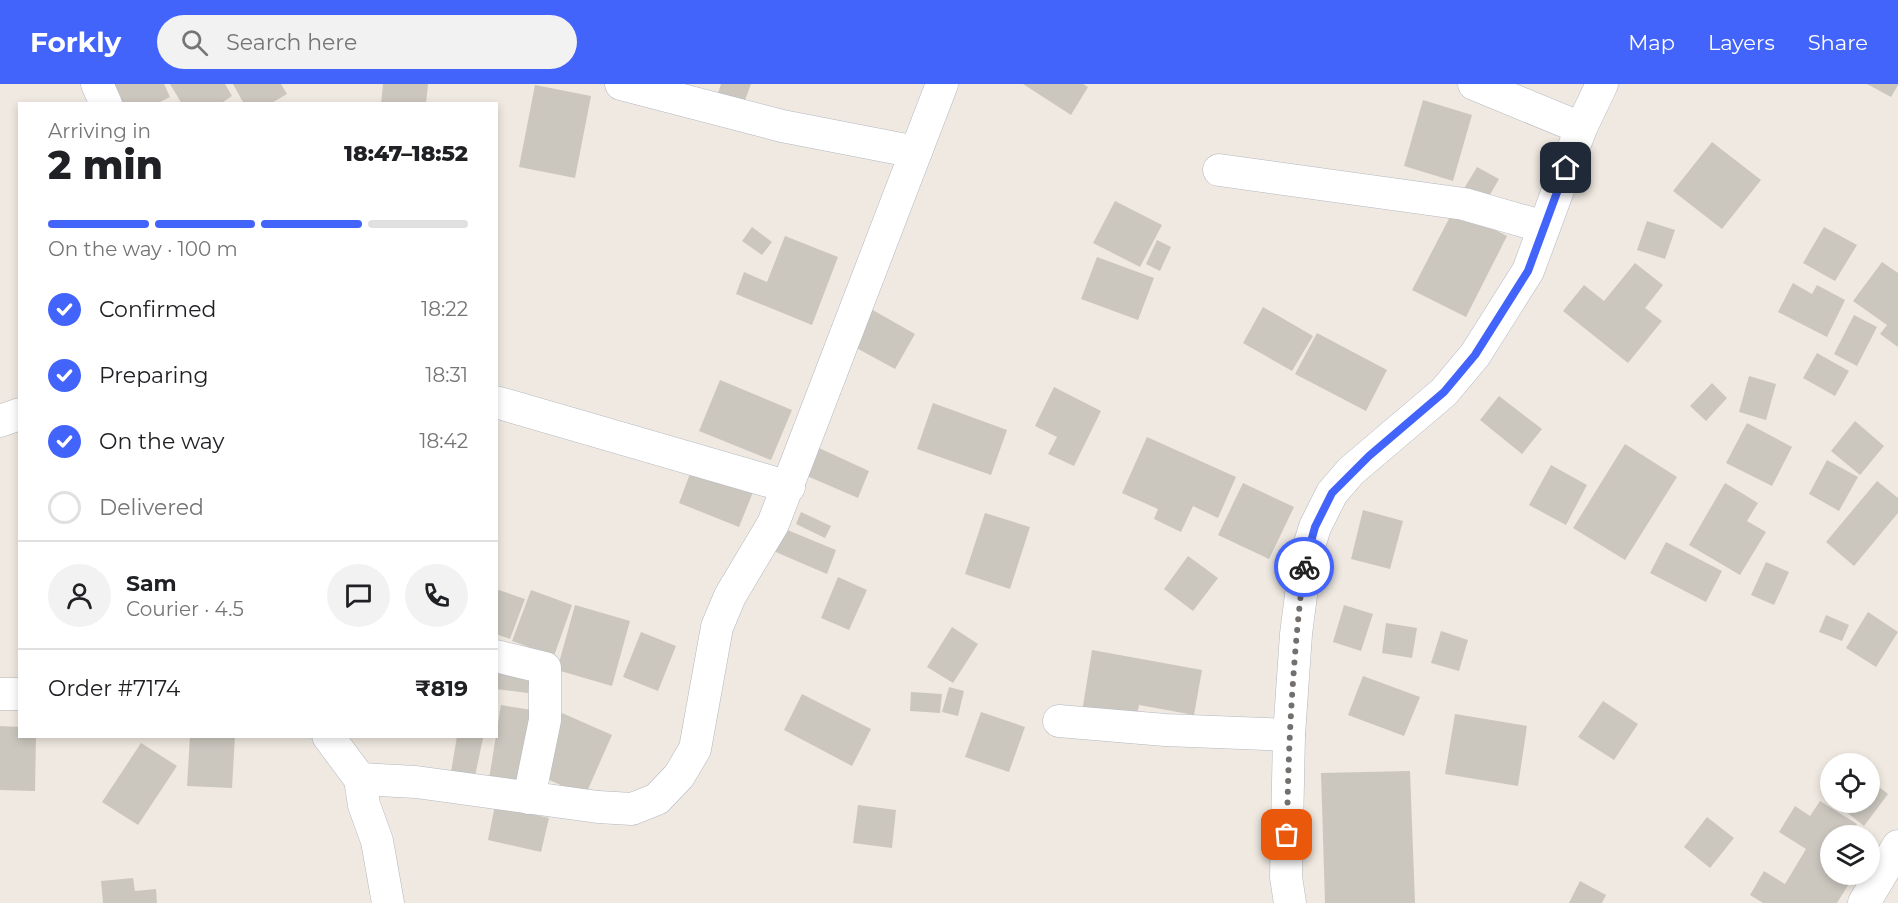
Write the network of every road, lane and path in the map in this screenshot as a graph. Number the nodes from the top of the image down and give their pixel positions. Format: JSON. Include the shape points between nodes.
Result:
{"nodes":[{"id":1,"x":97,"y":84,"type":"edge"},
{"id":2,"x":621,"y":84,"type":"edge"},
{"id":3,"x":942,"y":84,"type":"edge"},
{"id":4,"x":1474,"y":84,"type":"edge"},
{"id":5,"x":1602,"y":84,"type":"edge"},
{"id":6,"x":105,"y":102,"type":"edge"},
{"id":7,"x":1581,"y":128,"type":"junction"},
{"id":8,"x":916,"y":152,"type":"junction"},
{"id":9,"x":1219,"y":170,"type":"dead end"},
{"id":10,"x":1544,"y":227,"type":"junction"},
{"id":11,"x":498,"y":403,"type":"edge"},
{"id":12,"x":18,"y":415,"type":"edge"},
{"id":13,"x":0,"y":421,"type":"edge"},
{"id":14,"x":789,"y":487,"type":"junction"},
{"id":15,"x":498,"y":656,"type":"edge"},
{"id":16,"x":0,"y":694,"type":"edge"},
{"id":17,"x":18,"y":694,"type":"edge"},
{"id":18,"x":1059,"y":721,"type":"dead end"},
{"id":19,"x":1288,"y":735,"type":"junction"},
{"id":20,"x":329,"y":738,"type":"edge"},
{"id":21,"x":360,"y":779,"type":"junction"},
{"id":22,"x":529,"y":798,"type":"junction"},
{"id":23,"x":1898,"y":846,"type":"edge"},
{"id":24,"x":388,"y":903,"type":"edge"},
{"id":25,"x":1290,"y":903,"type":"edge"},
{"id":26,"x":1864,"y":903,"type":"edge"}],
"edges":[{"from":1,"to":6,"type":"street"},
{"from":2,"to":8,"type":"street","via":[[782,126]]},
{"from":3,"to":8,"type":"street"},
{"from":4,"to":7,"type":"street"},
{"from":5,"to":7,"type":"street"},
{"from":7,"to":10,"type":"street"},
{"from":8,"to":14,"type":"street"},
{"from":9,"to":10,"type":"street","via":[[1464,204]]},
{"from":10,"to":19,"type":"street","via":[[1528,271],[1475,355],[1444,392],[1332,493],[1306,556]]},
{"from":11,"to":14,"type":"street"},
{"from":12,"to":13,"type":"street"},
{"from":14,"to":22,"type":"street","via":[[717,627],[695,749],[679,776],[657,799],[632,809]]},
{"from":15,"to":22,"type":"street","via":[[545,668],[545,720]]},
{"from":16,"to":17,"type":"street"},
{"from":18,"to":19,"type":"street"},
{"from":19,"to":25,"type":"street","via":[[1286,877]]},
{"from":20,"to":21,"type":"street"},
{"from":21,"to":22,"type":"street","via":[[416,782]]},
{"from":21,"to":24,"type":"street"},
{"from":23,"to":26,"type":"street"}]}
